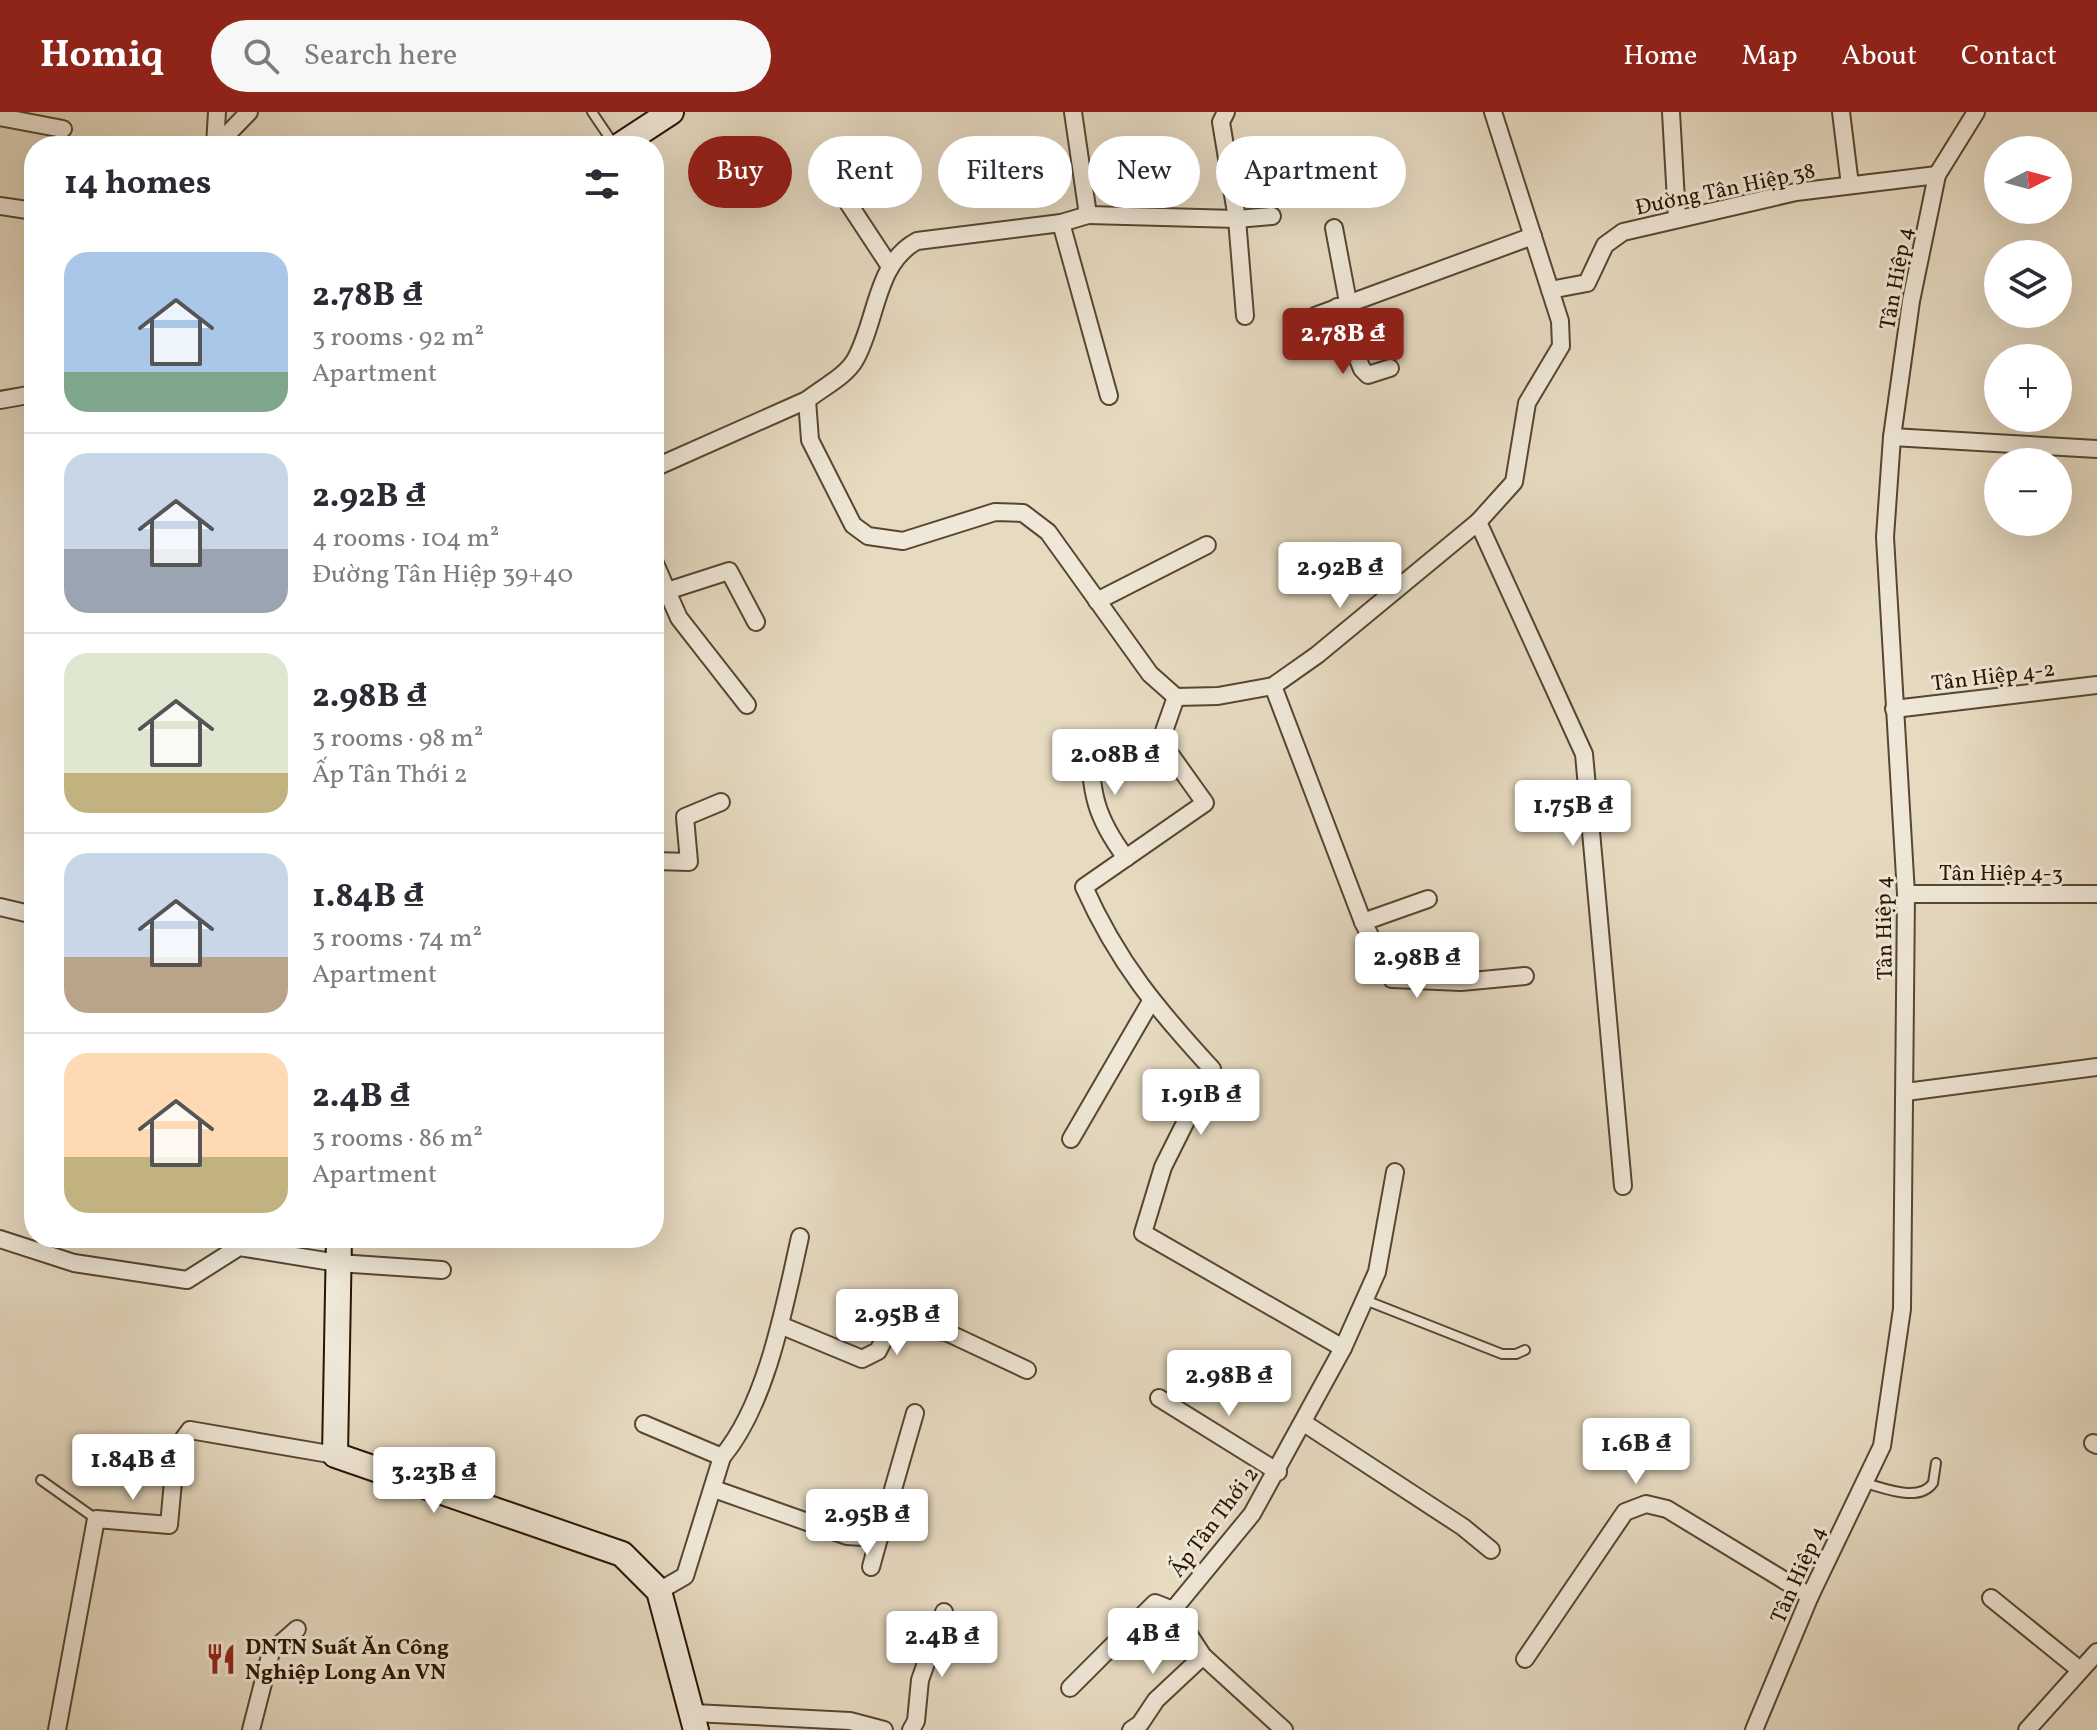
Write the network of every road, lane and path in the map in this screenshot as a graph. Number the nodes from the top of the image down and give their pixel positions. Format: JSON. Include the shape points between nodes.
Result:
{"nodes":[{"id":1,"x":217,"y":112,"type":"edge"},
{"id":2,"x":249,"y":112,"type":"edge"},
{"id":3,"x":592,"y":112,"type":"edge"},
{"id":4,"x":1073,"y":112,"type":"edge"},
{"id":5,"x":1226,"y":112,"type":"edge"},
{"id":6,"x":1493,"y":112,"type":"edge"},
{"id":7,"x":1671,"y":112,"type":"edge"},
{"id":8,"x":1841,"y":112,"type":"edge"},
{"id":9,"x":1976,"y":112,"type":"edge"},
{"id":10,"x":657,"y":116,"type":"edge"},
{"id":11,"x":0,"y":117,"type":"edge"},
{"id":12,"x":63,"y":129,"type":"dead end"},
{"id":13,"x":216,"y":136,"type":"edge"},
{"id":14,"x":226,"y":136,"type":"edge"},
{"id":15,"x":610,"y":136,"type":"edge"},
{"id":16,"x":630,"y":136,"type":"edge"},
{"id":17,"x":1937,"y":175,"type":"junction"},
{"id":18,"x":1850,"y":185,"type":"junction"},
{"id":19,"x":0,"y":206,"type":"edge"},
{"id":20,"x":851,"y":208,"type":"edge"},
{"id":21,"x":24,"y":210,"type":"edge"},
{"id":22,"x":1088,"y":215,"type":"junction"},
{"id":23,"x":1272,"y":216,"type":"dead end"},
{"id":24,"x":1237,"y":219,"type":"junction"},
{"id":25,"x":1677,"y":219,"type":"junction"},
{"id":26,"x":1061,"y":223,"type":"junction"},
{"id":27,"x":1334,"y":228,"type":"dead end"},
{"id":28,"x":1533,"y":236,"type":"junction"},
{"id":29,"x":889,"y":265,"type":"junction"},
{"id":30,"x":1550,"y":290,"type":"junction"},
{"id":31,"x":1342,"y":304,"type":"junction"},
{"id":32,"x":1245,"y":316,"type":"dead end"},
{"id":33,"x":1315,"y":316,"type":"dead end"},
{"id":34,"x":1390,"y":368,"type":"dead end"},
{"id":35,"x":24,"y":396,"type":"edge"},
{"id":36,"x":1109,"y":396,"type":"dead end"},
{"id":37,"x":0,"y":400,"type":"edge"},
{"id":38,"x":807,"y":400,"type":"junction"},
{"id":39,"x":1892,"y":437,"type":"junction"},
{"id":40,"x":2097,"y":449,"type":"edge"},
{"id":41,"x":664,"y":464,"type":"edge"},
{"id":42,"x":1478,"y":522,"type":"junction"},
{"id":43,"x":1207,"y":545,"type":"dead end"},
{"id":44,"x":664,"y":584,"type":"edge"},
{"id":45,"x":667,"y":591,"type":"junction"},
{"id":46,"x":1097,"y":601,"type":"junction"},
{"id":47,"x":756,"y":622,"type":"dead end"},
{"id":48,"x":2097,"y":685,"type":"edge"},
{"id":49,"x":1273,"y":686,"type":"junction"},
{"id":50,"x":1176,"y":697,"type":"junction"},
{"id":51,"x":747,"y":705,"type":"dead end"},
{"id":52,"x":1894,"y":709,"type":"junction"},
{"id":53,"x":1089,"y":742,"type":"dead end"},
{"id":54,"x":721,"y":802,"type":"dead end"},
{"id":55,"x":1126,"y":858,"type":"junction"},
{"id":56,"x":664,"y":861,"type":"edge"},
{"id":57,"x":1906,"y":894,"type":"junction"},
{"id":58,"x":2097,"y":894,"type":"edge"},
{"id":59,"x":1428,"y":899,"type":"dead end"},
{"id":60,"x":0,"y":907,"type":"edge"},
{"id":61,"x":24,"y":913,"type":"edge"},
{"id":62,"x":1363,"y":922,"type":"junction"},
{"id":63,"x":1525,"y":976,"type":"dead end"},
{"id":64,"x":1150,"y":1003,"type":"junction"},
{"id":65,"x":2097,"y":1067,"type":"edge"},
{"id":66,"x":1906,"y":1092,"type":"junction"},
{"id":67,"x":1071,"y":1139,"type":"dead end"},
{"id":68,"x":1395,"y":1172,"type":"dead end"},
{"id":69,"x":1623,"y":1186,"type":"dead end"},
{"id":70,"x":800,"y":1237,"type":"dead end"},
{"id":71,"x":0,"y":1239,"type":"edge"},
{"id":72,"x":24,"y":1242,"type":"edge"},
{"id":73,"x":50,"y":1248,"type":"edge"},
{"id":74,"x":237,"y":1248,"type":"edge"},
{"id":75,"x":245,"y":1248,"type":"edge"},
{"id":76,"x":339,"y":1248,"type":"edge"},
{"id":77,"x":338,"y":1263,"type":"junction"},
{"id":78,"x":442,"y":1270,"type":"dead end"},
{"id":79,"x":1364,"y":1300,"type":"junction"},
{"id":80,"x":780,"y":1325,"type":"junction"},
{"id":81,"x":1343,"y":1348,"type":"junction"},
{"id":82,"x":1525,"y":1350,"type":"dead end"},
{"id":83,"x":1027,"y":1370,"type":"dead end"},
{"id":84,"x":1159,"y":1398,"type":"dead end"},
{"id":85,"x":915,"y":1413,"type":"dead end"},
{"id":86,"x":1304,"y":1423,"type":"junction"},
{"id":87,"x":644,"y":1424,"type":"dead end"},
{"id":88,"x":335,"y":1455,"type":"junction"},
{"id":89,"x":722,"y":1457,"type":"junction"},
{"id":90,"x":1936,"y":1463,"type":"dead end"},
{"id":91,"x":1278,"y":1472,"type":"junction"},
{"id":92,"x":41,"y":1480,"type":"dead end"},
{"id":93,"x":1864,"y":1483,"type":"junction"},
{"id":94,"x":714,"y":1489,"type":"junction"},
{"id":95,"x":96,"y":1519,"type":"junction"},
{"id":96,"x":879,"y":1538,"type":"junction"},
{"id":97,"x":1491,"y":1550,"type":"dead end"},
{"id":98,"x":871,"y":1567,"type":"dead end"},
{"id":99,"x":659,"y":1591,"type":"junction"},
{"id":100,"x":1810,"y":1596,"type":"junction"},
{"id":101,"x":1991,"y":1598,"type":"dead end"},
{"id":102,"x":1173,"y":1610,"type":"junction"},
{"id":103,"x":944,"y":1612,"type":"dead end"},
{"id":104,"x":297,"y":1629,"type":"dead end"},
{"id":105,"x":2097,"y":1652,"type":"edge"},
{"id":106,"x":1203,"y":1656,"type":"junction"},
{"id":107,"x":1525,"y":1659,"type":"dead end"},
{"id":108,"x":2080,"y":1670,"type":"junction"},
{"id":109,"x":1070,"y":1688,"type":"dead end"},
{"id":110,"x":695,"y":1721,"type":"edge"},
{"id":111,"x":57,"y":1730,"type":"edge"},
{"id":112,"x":251,"y":1730,"type":"edge"},
{"id":113,"x":884,"y":1730,"type":"edge"},
{"id":114,"x":911,"y":1730,"type":"edge"},
{"id":115,"x":1131,"y":1730,"type":"edge"},
{"id":116,"x":1284,"y":1730,"type":"edge"},
{"id":117,"x":1754,"y":1730,"type":"edge"},
{"id":118,"x":2027,"y":1730,"type":"edge"}],
"edges":[{"from":1,"to":13,"type":"street"},
{"from":2,"to":14,"type":"street"},
{"from":3,"to":15,"type":"lane"},
{"from":4,"to":22,"type":"street"},
{"from":5,"to":24,"type":"street","via":[[1221,122]]},
{"from":6,"to":28,"type":"street"},
{"from":7,"to":25,"type":"street"},
{"from":8,"to":18,"type":"street"},
{"from":9,"to":17,"type":"street","name":"Tân Hiệp 4"},
{"from":10,"to":16,"type":"street"},
{"from":11,"to":12,"type":"street"},
{"from":17,"to":18,"type":"street","name":"Đường Tân Hiệp 38"},
{"from":17,"to":39,"type":"street","name":"Tân Hiệp 4","via":[[1911,301]]},
{"from":18,"to":25,"type":"street","name":"Đường Tân Hiệp 38"},
{"from":19,"to":21,"type":"street"},
{"from":20,"to":29,"type":"street"},
{"from":22,"to":24,"type":"street"},
{"from":22,"to":26,"type":"street"},
{"from":23,"to":24,"type":"street"},
{"from":24,"to":32,"type":"street"},
{"from":25,"to":30,"type":"street","name":"Đường Tân Hiệp 38","via":[[1623,232],[1605,245],[1587,283]]},
{"from":26,"to":29,"type":"street","via":[[917,241]]},
{"from":26,"to":36,"type":"street"},
{"from":27,"to":31,"type":"street"},
{"from":28,"to":30,"type":"street"},
{"from":28,"to":31,"type":"street"},
{"from":29,"to":38,"type":"street","via":[[853,364]]},
{"from":30,"to":42,"type":"street","via":[[1561,346],[1527,403],[1514,482]]},
{"from":31,"to":33,"type":"street"},
{"from":31,"to":34,"type":"street","via":[[1362,369],[1377,375]]},
{"from":35,"to":37,"type":"street"},
{"from":38,"to":41,"type":"street"},
{"from":38,"to":46,"type":"street","via":[[810,440],[853,525],[868,536],[903,541],[995,512],[1023,513],[1048,532]]},
{"from":39,"to":40,"type":"street"},
{"from":39,"to":52,"type":"street","name":"Tân Hiệp 4","via":[[1885,537]]},
{"from":42,"to":49,"type":"street"},
{"from":42,"to":69,"type":"street","via":[[1584,754]]},
{"from":43,"to":46,"type":"street"},
{"from":44,"to":45,"type":"street"},
{"from":45,"to":47,"type":"street","via":[[729,571]]},
{"from":45,"to":51,"type":"street","via":[[679,618]]},
{"from":46,"to":50,"type":"street","via":[[1150,674]]},
{"from":48,"to":52,"type":"street","name":"Tân Hiệp 4-2"},
{"from":49,"to":50,"type":"street"},
{"from":49,"to":62,"type":"street"},
{"from":50,"to":55,"type":"street","via":[[1163,734],[1165,747],[1205,803]]},
{"from":52,"to":57,"type":"street","name":"Tân Hiệp 4"},
{"from":53,"to":55,"type":"street","via":[[1092,795],[1107,833]]},
{"from":54,"to":56,"type":"street","via":[[685,817],[689,862]]},
{"from":55,"to":64,"type":"street","via":[[1084,887],[1105,935]]},
{"from":57,"to":58,"type":"street","name":"Tân Hiệp 4-3"},
{"from":57,"to":66,"type":"street","name":"Tân Hiệp 4"},
{"from":59,"to":62,"type":"street"},
{"from":60,"to":61,"type":"street"},
{"from":62,"to":63,"type":"street","via":[[1392,979],[1461,982]]},
{"from":64,"to":67,"type":"street"},
{"from":64,"to":81,"type":"street","via":[[1212,1069],[1163,1167],[1143,1233]]},
{"from":65,"to":66,"type":"street"},
{"from":66,"to":93,"type":"street","name":"Tân Hiệp 4","via":[[1902,1309],[1882,1446]]},
{"from":68,"to":79,"type":"street","name":"Ấp Tân Thới 2","via":[[1377,1272]]},
{"from":70,"to":80,"type":"street"},
{"from":71,"to":72,"type":"street"},
{"from":73,"to":74,"type":"street","via":[[74,1263],[187,1280]]},
{"from":75,"to":77,"type":"street"},
{"from":76,"to":77,"type":"street"},
{"from":77,"to":78,"type":"street"},
{"from":77,"to":88,"type":"street"},
{"from":79,"to":81,"type":"street","name":"Ấp Tân Thới 2"},
{"from":79,"to":82,"type":"lane","via":[[1502,1354]]},
{"from":80,"to":83,"type":"street","via":[[862,1359],[878,1351],[891,1325],[933,1329]]},
{"from":80,"to":89,"type":"street","via":[[738,1437]]},
{"from":81,"to":86,"type":"street","name":"Ấp Tân Thới 2"},
{"from":84,"to":91,"type":"street"},
{"from":85,"to":96,"type":"street"},
{"from":86,"to":91,"type":"street","name":"Ấp Tân Thới 2"},
{"from":86,"to":97,"type":"street"},
{"from":87,"to":89,"type":"street"},
{"from":88,"to":95,"type":"street","via":[[190,1430],[176,1449],[169,1525]]},
{"from":88,"to":99,"type":"street","via":[[622,1554]]},
{"from":89,"to":94,"type":"street"},
{"from":90,"to":93,"type":"lane","via":[[1933,1483],[1921,1492]]},
{"from":91,"to":102,"type":"street","name":"Ấp Tân Thới 2","via":[[1252,1514]]},
{"from":92,"to":95,"type":"lane"},
{"from":93,"to":100,"type":"street","name":"Tân Hiệp 4"},
{"from":94,"to":96,"type":"street","via":[[847,1536]]},
{"from":94,"to":99,"type":"street","via":[[685,1576]]},
{"from":95,"to":111,"type":"street"},
{"from":96,"to":98,"type":"street"},
{"from":99,"to":110,"type":"street"},
{"from":100,"to":107,"type":"street","via":[[1667,1509],[1646,1504],[1625,1512]]},
{"from":100,"to":117,"type":"street","name":"Tân Hiệp 4"},
{"from":101,"to":108,"type":"street"},
{"from":102,"to":106,"type":"street","name":"Ấp Tân Thới 2"},
{"from":102,"to":109,"type":"street","via":[[1155,1603]]},
{"from":103,"to":114,"type":"street","via":[[920,1680]]},
{"from":104,"to":112,"type":"street","via":[[271,1652]]},
{"from":105,"to":108,"type":"street"},
{"from":106,"to":115,"type":"street"},
{"from":106,"to":116,"type":"street","name":"Ấp Tân Thới 2"},
{"from":108,"to":118,"type":"street"},
{"from":110,"to":113,"type":"street","via":[[850,1721]]}]}
